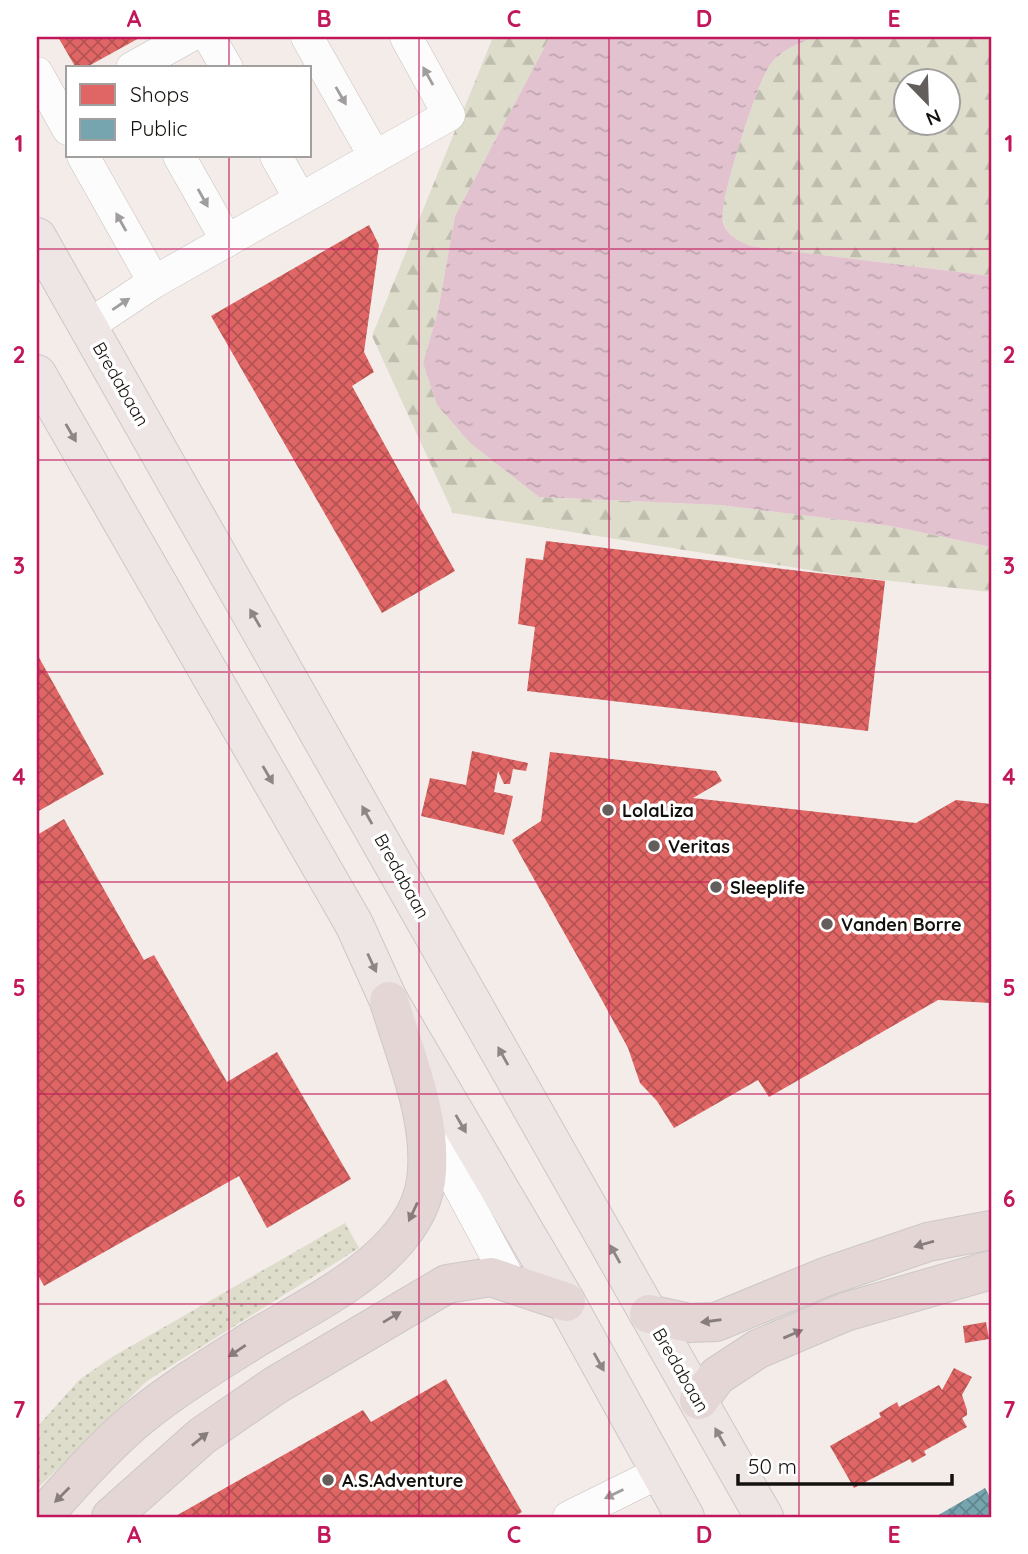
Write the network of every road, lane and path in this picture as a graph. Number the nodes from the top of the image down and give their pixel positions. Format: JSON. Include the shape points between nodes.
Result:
{"nodes":[{"id":1,"x":188,"y":37,"type":"edge"},
{"id":2,"x":209,"y":37,"type":"edge"},
{"id":3,"x":307,"y":37,"type":"edge"},
{"id":4,"x":406,"y":37,"type":"edge"},
{"id":5,"x":136,"y":66,"type":"edge"},
{"id":6,"x":226,"y":66,"type":"edge"},
{"id":7,"x":37,"y":73,"type":"edge"},
{"id":8,"x":66,"y":125,"type":"edge"},
{"id":9,"x":375,"y":156,"type":"junction"},
{"id":10,"x":84,"y":158,"type":"edge"},
{"id":11,"x":180,"y":158,"type":"edge"},
{"id":12,"x":277,"y":158,"type":"edge"},
{"id":13,"x":300,"y":199,"type":"junction"},
{"id":14,"x":37,"y":237,"type":"edge"},
{"id":15,"x":227,"y":241,"type":"junction"},
{"id":16,"x":154,"y":282,"type":"junction"},
{"id":17,"x":88,"y":326,"type":"junction"},
{"id":18,"x":37,"y":374,"type":"edge"},
{"id":19,"x":389,"y":1001,"type":"junction"},
{"id":20,"x":425,"y":1123,"type":"junction"},
{"id":21,"x":991,"y":1230,"type":"edge"},
{"id":22,"x":991,"y":1270,"type":"edge"},
{"id":23,"x":512,"y":1284,"type":"junction"},
{"id":24,"x":566,"y":1302,"type":"junction"},
{"id":25,"x":649,"y":1314,"type":"junction"},
{"id":26,"x":699,"y":1400,"type":"junction"},
{"id":27,"x":660,"y":1472,"type":"junction"},
{"id":28,"x":42,"y":1517,"type":"edge"},
{"id":29,"x":111,"y":1517,"type":"edge"},
{"id":30,"x":569,"y":1517,"type":"edge"},
{"id":31,"x":685,"y":1517,"type":"edge"},
{"id":32,"x":764,"y":1517,"type":"edge"}],
"edges":[{"from":1,"to":5,"type":"lane"},
{"from":2,"to":6,"type":"lane"},
{"from":3,"to":9,"type":"lane","one_way":true},
{"from":9,"to":4,"type":"lane","one_way":true,"via":[[449,115]]},
{"from":7,"to":8,"type":"lane"},
{"from":9,"to":13,"type":"lane"},
{"from":16,"to":10,"type":"lane","one_way":true},
{"from":11,"to":15,"type":"lane","one_way":true},
{"from":12,"to":13,"type":"lane"},
{"from":13,"to":15,"type":"lane"},
{"from":14,"to":17,"type":"main road","name":"Bredabaan"},
{"from":15,"to":16,"type":"lane"},
{"from":17,"to":16,"type":"lane","one_way":true},
{"from":25,"to":17,"type":"main road","name":"Bredabaan","one_way":true},
{"from":18,"to":19,"type":"main road","one_way":true,"via":[[354,925]]},
{"from":19,"to":20,"type":"highway"},
{"from":19,"to":24,"type":"main road","one_way":true},
{"from":20,"to":23,"type":"lane"},
{"from":20,"to":28,"type":"highway","one_way":true,"via":[[426,1185],[409,1223],[387,1251],[359,1276],[141,1416]]},
{"from":21,"to":25,"type":"highway","one_way":true,"via":[[928,1242],[825,1277],[716,1322],[689,1323]]},
{"from":26,"to":22,"type":"highway","one_way":true,"via":[[717,1376],[758,1349],[845,1312]]},
{"from":23,"to":24,"type":"highway"},
{"from":29,"to":23,"type":"highway","one_way":true,"via":[[202,1436],[276,1385],[447,1284],[491,1277]]},
{"from":24,"to":27,"type":"main road","one_way":true},
{"from":25,"to":26,"type":"main road","name":"Bredabaan"},
{"from":32,"to":26,"type":"main road","name":"Bredabaan","one_way":true},
{"from":27,"to":30,"type":"lane","one_way":true},
{"from":27,"to":31,"type":"main road"}]}
